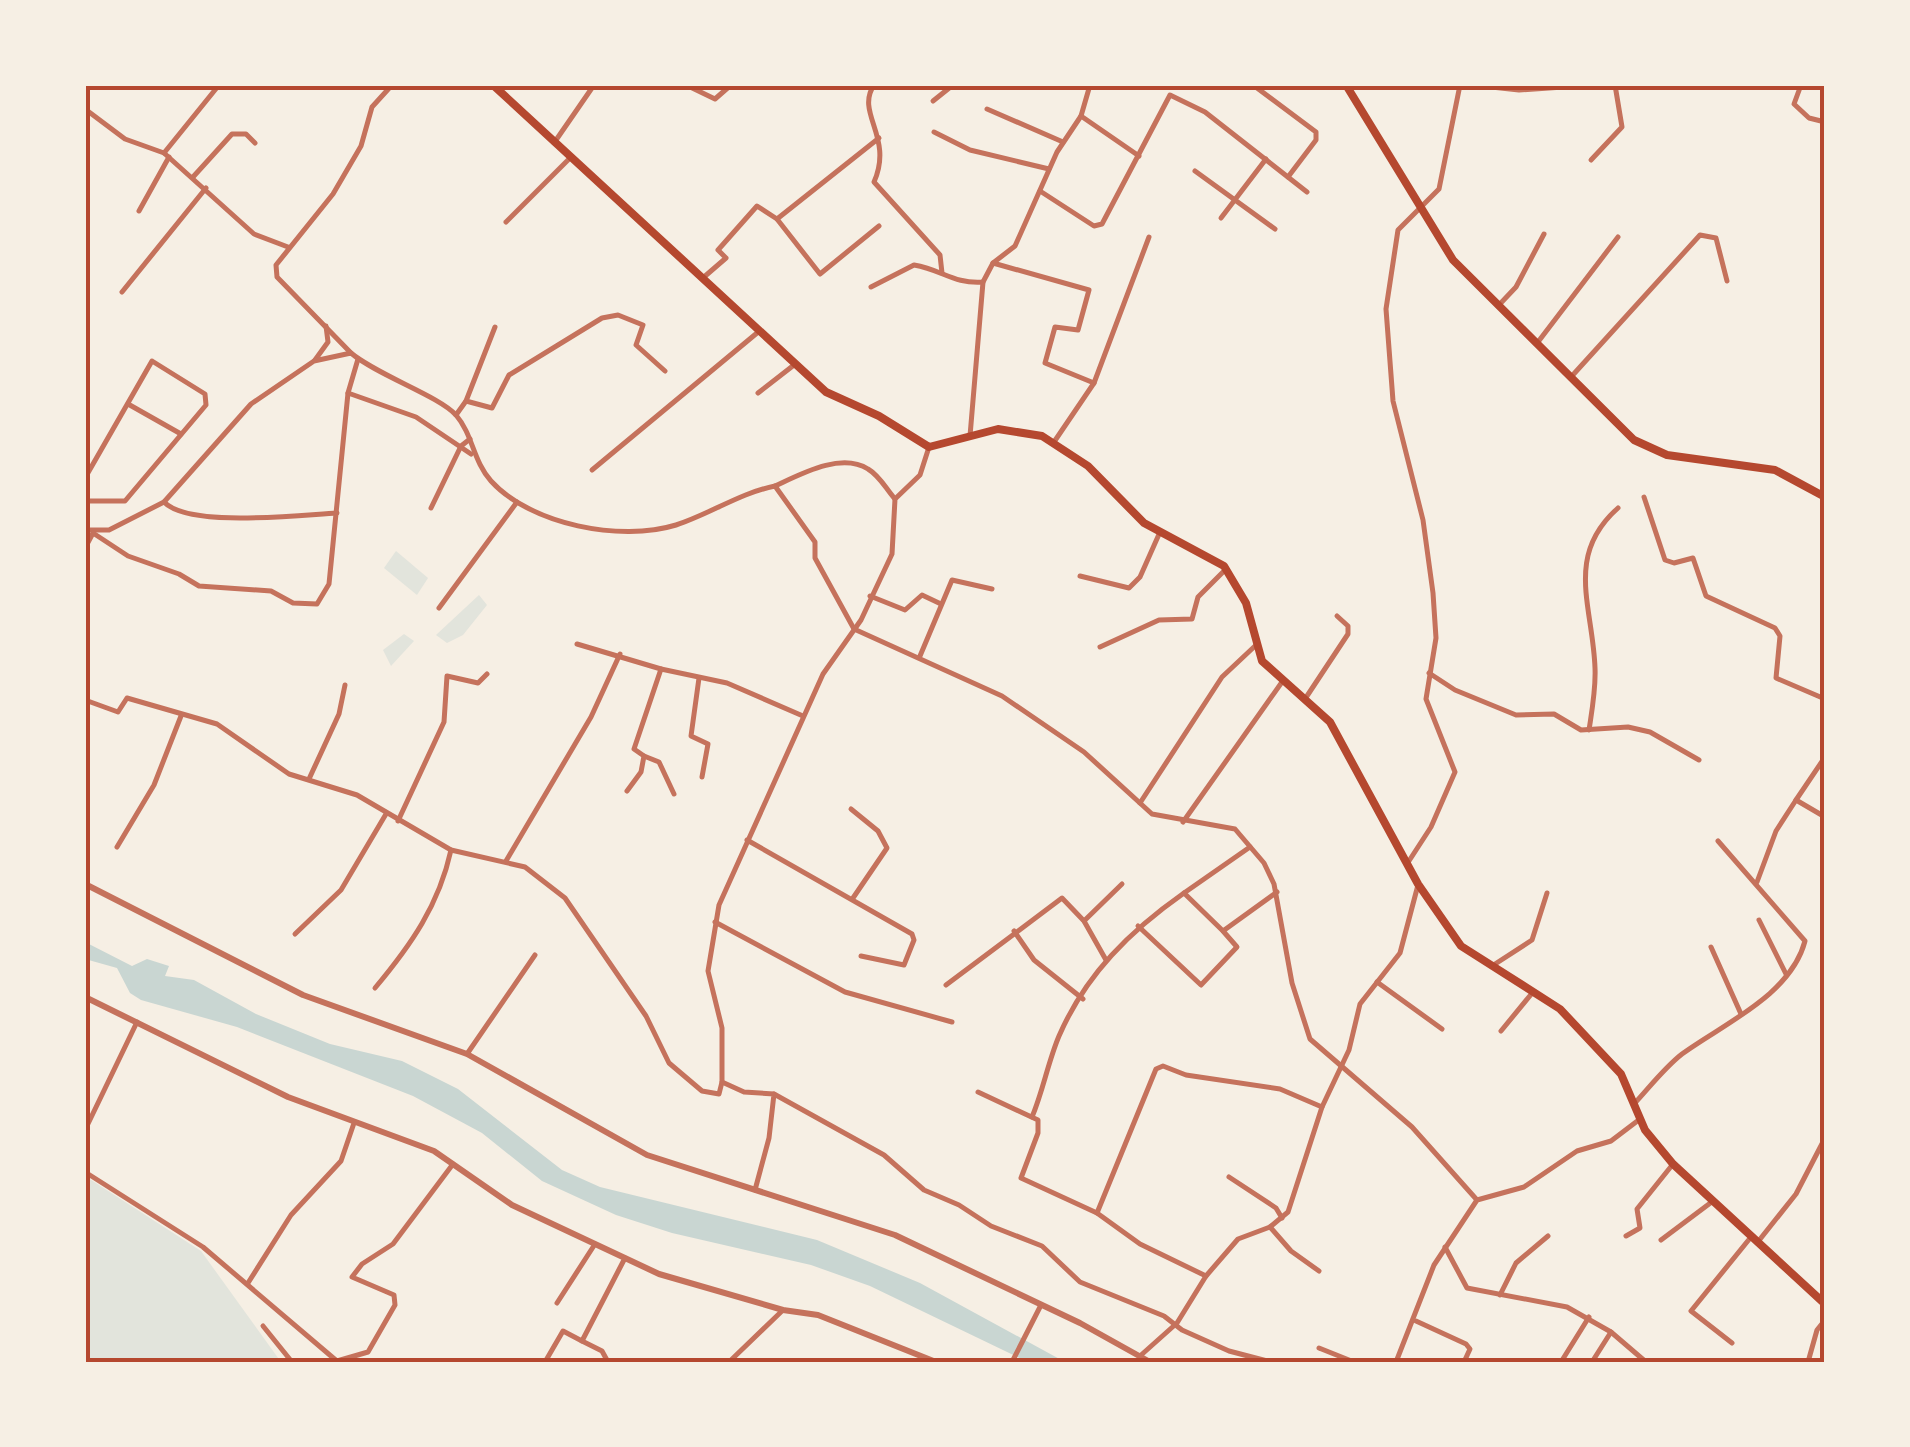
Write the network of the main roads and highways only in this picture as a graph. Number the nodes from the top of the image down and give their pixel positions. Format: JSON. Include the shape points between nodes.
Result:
{"nodes":[{"id":1,"x":494,"y":85,"type":"edge"},
{"id":2,"x":1346,"y":85,"type":"edge"},
{"id":3,"x":1825,"y":497,"type":"edge"},
{"id":4,"x":1825,"y":1304,"type":"edge"}],
"edges":[{"from":1,"to":4,"type":"main road","via":[[826,392],[928,447],[1020,429],[1054,442],[1144,522],[1226,569],[1246,603],[1255,646],[1268,669],[1338,734],[1418,884],[1461,946],[1560,1009],[1621,1074],[1640,1118],[1673,1164]]},
{"from":2,"to":3,"type":"main road","via":[[1454,260],[1644,446],[1684,458],[1766,467]]}]}
